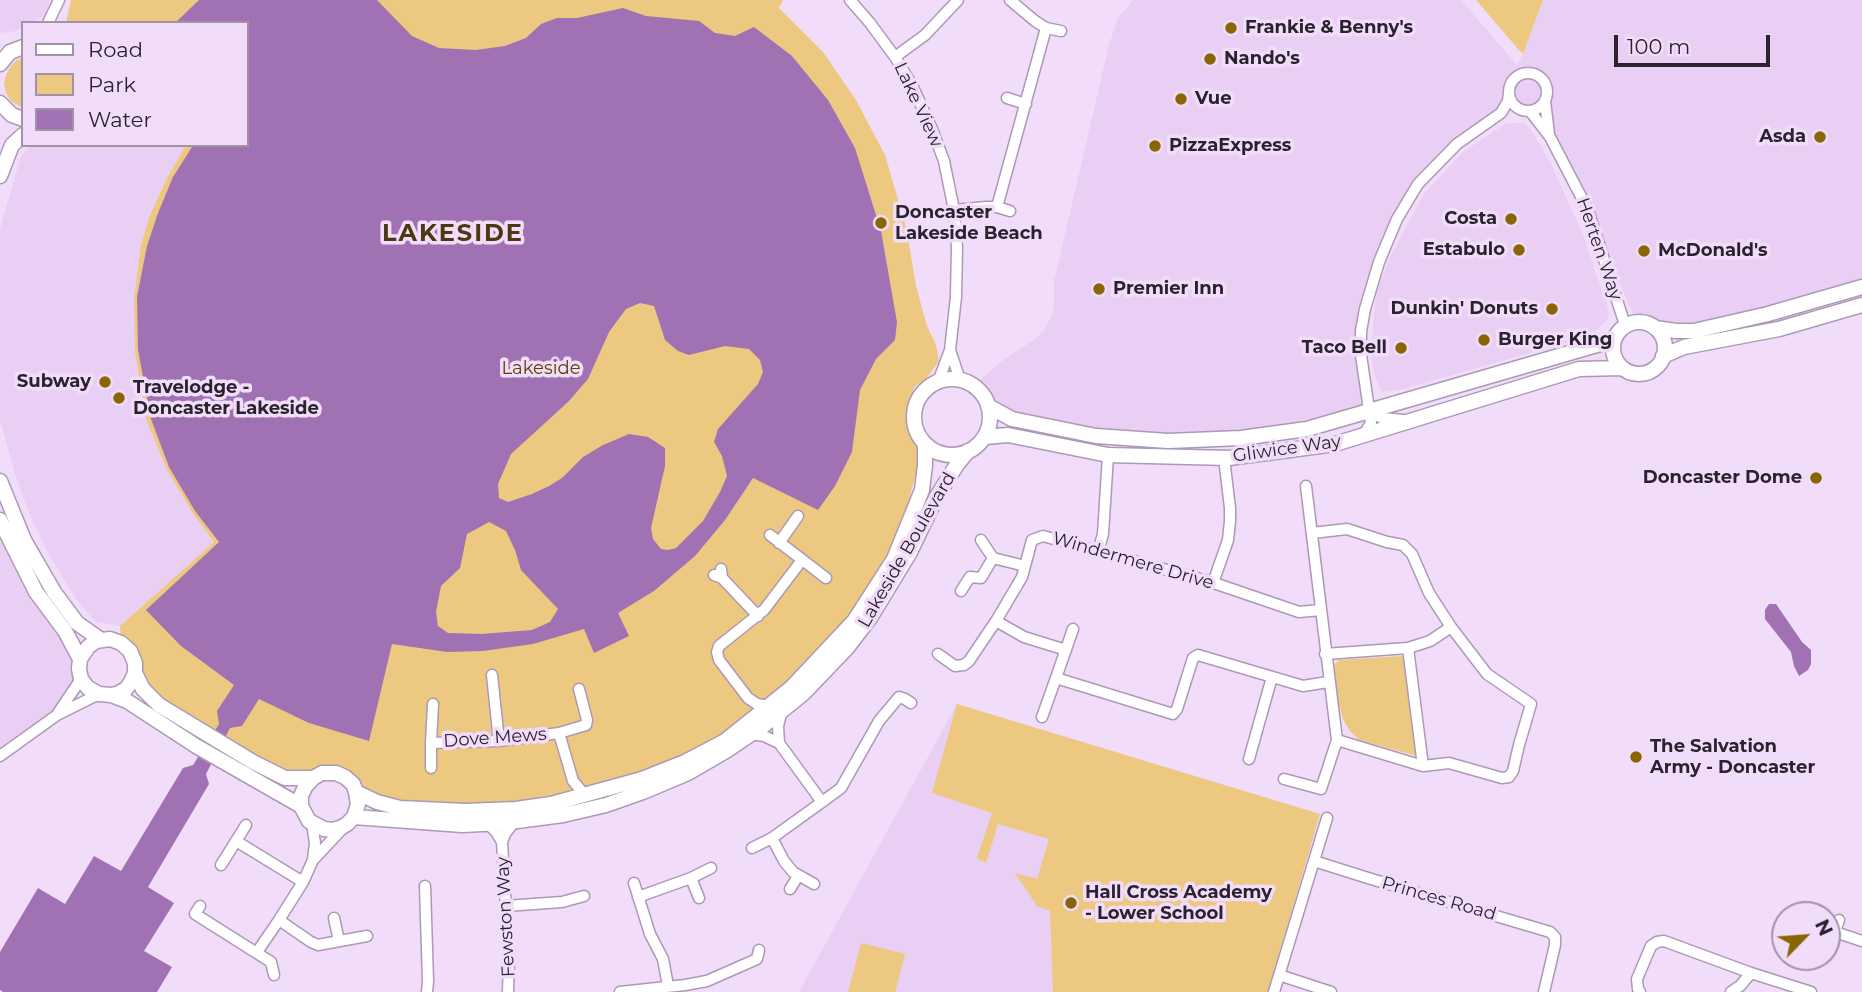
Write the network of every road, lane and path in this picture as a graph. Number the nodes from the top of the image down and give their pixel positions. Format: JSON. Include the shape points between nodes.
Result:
{"nodes":[{"id":1,"x":60,"y":0,"type":"edge"},
{"id":2,"x":850,"y":0,"type":"edge"},
{"id":3,"x":958,"y":0,"type":"edge"},
{"id":4,"x":1010,"y":0,"type":"edge"},
{"id":5,"x":49,"y":21,"type":"edge"},
{"id":6,"x":57,"y":21,"type":"edge"},
{"id":7,"x":1046,"y":28,"type":"junction"},
{"id":8,"x":1060,"y":31,"type":"dead end"},
{"id":9,"x":15,"y":49,"type":"edge"},
{"id":10,"x":895,"y":57,"type":"junction"},
{"id":11,"x":0,"y":64,"type":"edge"},
{"id":12,"x":1509,"y":93,"type":"junction"},
{"id":13,"x":1007,"y":98,"type":"dead end"},
{"id":14,"x":1545,"y":101,"type":"junction"},
{"id":15,"x":1026,"y":104,"type":"junction"},
{"id":16,"x":0,"y":105,"type":"edge"},
{"id":17,"x":1527,"y":111,"type":"junction"},
{"id":18,"x":1501,"y":113,"type":"junction"},
{"id":19,"x":21,"y":118,"type":"edge"},
{"id":20,"x":21,"y":137,"type":"edge"},
{"id":21,"x":1550,"y":137,"type":"junction"},
{"id":22,"x":0,"y":176,"type":"edge"},
{"id":23,"x":997,"y":207,"type":"junction"},
{"id":24,"x":954,"y":210,"type":"junction"},
{"id":25,"x":1010,"y":211,"type":"dead end"},
{"id":26,"x":1862,"y":287,"type":"edge"},
{"id":27,"x":1862,"y":304,"type":"edge"},
{"id":28,"x":1625,"y":325,"type":"junction"},
{"id":29,"x":1655,"y":328,"type":"junction"},
{"id":30,"x":1614,"y":340,"type":"junction"},
{"id":31,"x":950,"y":350,"type":"junction"},
{"id":32,"x":1663,"y":356,"type":"junction"},
{"id":33,"x":1622,"y":368,"type":"junction"},
{"id":34,"x":960,"y":380,"type":"junction"},
{"id":35,"x":938,"y":382,"type":"junction"},
{"id":36,"x":988,"y":406,"type":"junction"},
{"id":37,"x":1370,"y":412,"type":"junction"},
{"id":38,"x":1414,"y":421,"type":"junction"},
{"id":39,"x":985,"y":437,"type":"junction"},
{"id":40,"x":1356,"y":438,"type":"junction"},
{"id":41,"x":925,"y":444,"type":"junction"},
{"id":42,"x":968,"y":451,"type":"junction"},
{"id":43,"x":1108,"y":455,"type":"junction"},
{"id":44,"x":1224,"y":458,"type":"junction"},
{"id":45,"x":0,"y":481,"type":"edge"},
{"id":46,"x":1306,"y":486,"type":"dead end"},
{"id":47,"x":798,"y":516,"type":"dead end"},
{"id":48,"x":0,"y":520,"type":"edge"},
{"id":49,"x":1312,"y":533,"type":"junction"},
{"id":50,"x":770,"y":535,"type":"dead end"},
{"id":51,"x":981,"y":540,"type":"dead end"},
{"id":52,"x":779,"y":543,"type":"junction"},
{"id":53,"x":1098,"y":551,"type":"junction"},
{"id":54,"x":993,"y":558,"type":"junction"},
{"id":55,"x":802,"y":560,"type":"junction"},
{"id":56,"x":1025,"y":566,"type":"junction"},
{"id":57,"x":719,"y":574,"type":"dead end"},
{"id":58,"x":826,"y":578,"type":"dead end"},
{"id":59,"x":1213,"y":583,"type":"junction"},
{"id":60,"x":961,"y":591,"type":"dead end"},
{"id":61,"x":1321,"y":610,"type":"junction"},
{"id":62,"x":758,"y":616,"type":"junction"},
{"id":63,"x":996,"y":621,"type":"junction"},
{"id":64,"x":1451,"y":627,"type":"junction"},
{"id":65,"x":1073,"y":629,"type":"dead end"},
{"id":66,"x":101,"y":640,"type":"junction"},
{"id":67,"x":1408,"y":648,"type":"junction"},
{"id":68,"x":1066,"y":650,"type":"junction"},
{"id":69,"x":938,"y":654,"type":"dead end"},
{"id":70,"x":1325,"y":654,"type":"junction"},
{"id":71,"x":80,"y":659,"type":"junction"},
{"id":72,"x":135,"y":673,"type":"junction"},
{"id":73,"x":492,"y":675,"type":"dead end"},
{"id":74,"x":1272,"y":677,"type":"junction"},
{"id":75,"x":1056,"y":678,"type":"junction"},
{"id":76,"x":81,"y":679,"type":"junction"},
{"id":77,"x":1328,"y":682,"type":"junction"},
{"id":78,"x":579,"y":689,"type":"dead end"},
{"id":79,"x":742,"y":691,"type":"junction"},
{"id":80,"x":105,"y":695,"type":"junction"},
{"id":81,"x":911,"y":703,"type":"dead end"},
{"id":82,"x":433,"y":704,"type":"dead end"},
{"id":83,"x":776,"y":708,"type":"junction"},
{"id":84,"x":57,"y":715,"type":"junction"},
{"id":85,"x":1042,"y":717,"type":"dead end"},
{"id":86,"x":748,"y":729,"type":"junction"},
{"id":87,"x":559,"y":733,"type":"junction"},
{"id":88,"x":1337,"y":740,"type":"junction"},
{"id":89,"x":499,"y":741,"type":"junction"},
{"id":90,"x":431,"y":743,"type":"junction"},
{"id":91,"x":779,"y":743,"type":"junction"},
{"id":92,"x":0,"y":756,"type":"edge"},
{"id":93,"x":1249,"y":758,"type":"dead end"},
{"id":94,"x":1423,"y":766,"type":"junction"},
{"id":95,"x":431,"y":768,"type":"dead end"},
{"id":96,"x":313,"y":778,"type":"junction"},
{"id":97,"x":1284,"y":779,"type":"dead end"},
{"id":98,"x":573,"y":781,"type":"junction"},
{"id":99,"x":356,"y":792,"type":"junction"},
{"id":100,"x":585,"y":795,"type":"junction"},
{"id":101,"x":564,"y":801,"type":"junction"},
{"id":102,"x":822,"y":802,"type":"junction"},
{"id":103,"x":301,"y":806,"type":"junction"},
{"id":104,"x":1327,"y":818,"type":"dead end"},
{"id":105,"x":350,"y":820,"type":"junction"},
{"id":106,"x":514,"y":822,"type":"junction"},
{"id":107,"x":312,"y":823,"type":"junction"},
{"id":108,"x":488,"y":824,"type":"junction"},
{"id":109,"x":246,"y":825,"type":"dead end"},
{"id":110,"x":772,"y":838,"type":"junction"},
{"id":111,"x":236,"y":841,"type":"junction"},
{"id":112,"x":502,"y":842,"type":"junction"},
{"id":113,"x":752,"y":848,"type":"dead end"},
{"id":114,"x":313,"y":860,"type":"junction"},
{"id":115,"x":1314,"y":860,"type":"junction"},
{"id":116,"x":221,"y":865,"type":"dead end"},
{"id":117,"x":711,"y":868,"type":"dead end"},
{"id":118,"x":798,"y":876,"type":"junction"},
{"id":119,"x":691,"y":878,"type":"junction"},
{"id":120,"x":303,"y":882,"type":"junction"},
{"id":121,"x":634,"y":883,"type":"dead end"},
{"id":122,"x":814,"y":884,"type":"dead end"},
{"id":123,"x":425,"y":886,"type":"dead end"},
{"id":124,"x":790,"y":890,"type":"dead end"},
{"id":125,"x":584,"y":896,"type":"dead end"},
{"id":126,"x":638,"y":897,"type":"junction"},
{"id":127,"x":699,"y":898,"type":"dead end"},
{"id":128,"x":200,"y":906,"type":"dead end"},
{"id":129,"x":506,"y":906,"type":"junction"},
{"id":130,"x":334,"y":918,"type":"dead end"},
{"id":131,"x":279,"y":920,"type":"junction"},
{"id":132,"x":1841,"y":934,"type":"edge"},
{"id":133,"x":367,"y":936,"type":"dead end"},
{"id":134,"x":339,"y":941,"type":"junction"},
{"id":135,"x":1862,"y":941,"type":"edge"},
{"id":136,"x":257,"y":952,"type":"junction"},
{"id":137,"x":766,"y":970,"type":"dead end"},
{"id":138,"x":1751,"y":973,"type":"junction"},
{"id":139,"x":274,"y":975,"type":"dead end"},
{"id":140,"x":1279,"y":975,"type":"junction"},
{"id":141,"x":667,"y":986,"type":"junction"},
{"id":142,"x":508,"y":991,"type":"edge"},
{"id":143,"x":427,"y":992,"type":"edge"},
{"id":144,"x":523,"y":992,"type":"edge"},
{"id":145,"x":620,"y":992,"type":"edge"},
{"id":146,"x":1274,"y":992,"type":"edge"},
{"id":147,"x":1331,"y":992,"type":"edge"},
{"id":148,"x":1544,"y":992,"type":"edge"},
{"id":149,"x":1640,"y":992,"type":"edge"},
{"id":150,"x":1731,"y":992,"type":"edge"},
{"id":151,"x":1811,"y":992,"type":"edge"}],
"edges":[{"from":1,"to":5,"type":"street"},
{"from":1,"to":6,"type":"street"},
{"from":2,"to":10,"type":"street","name":"Lake View"},
{"from":3,"to":10,"type":"street","via":[[925,35]]},
{"from":4,"to":7,"type":"street"},
{"from":7,"to":8,"type":"street"},
{"from":7,"to":15,"type":"street"},
{"from":9,"to":11,"type":"street"},
{"from":10,"to":24,"type":"street","name":"Lake View","via":[[932,129]]},
{"from":12,"to":14,"type":"street","via":[[1517,77],[1532,73],[1546,85]]},
{"from":12,"to":17,"type":"street","via":[[1513,103]]},
{"from":12,"to":18,"type":"street"},
{"from":13,"to":15,"type":"street"},
{"from":14,"to":17,"type":"street"},
{"from":14,"to":21,"type":"street","name":"Herten Way"},
{"from":15,"to":23,"type":"street"},
{"from":16,"to":19,"type":"street"},
{"from":17,"to":18,"type":"street"},
{"from":17,"to":21,"type":"street","name":"Herten Way"},
{"from":18,"to":37,"type":"street","via":[[1448,152],[1419,184],[1378,262],[1361,331]]},
{"from":20,"to":22,"type":"street","via":[[12,145]]},
{"from":21,"to":28,"type":"street","name":"Herten Way","via":[[1588,210]]},
{"from":23,"to":24,"type":"street"},
{"from":23,"to":25,"type":"street"},
{"from":24,"to":31,"type":"street","name":"Lake View","via":[[956,300]]},
{"from":26,"to":29,"type":"street","via":[[1694,331]]},
{"from":27,"to":32,"type":"street","via":[[1779,330],[1684,347]]},
{"from":28,"to":29,"type":"street","via":[[1637,322]]},
{"from":28,"to":30,"type":"street"},
{"from":29,"to":32,"type":"street","via":[[1663,338]]},
{"from":30,"to":33,"type":"street","via":[[1612,349]]},
{"from":30,"to":37,"type":"street","name":"Gliwice Way"},
{"from":31,"to":34,"type":"street","name":"Lake View"},
{"from":31,"to":35,"type":"street","name":"Lake View"},
{"from":32,"to":33,"type":"street","via":[[1644,374]]},
{"from":33,"to":38,"type":"street","name":"Gliwice Way","via":[[1579,369]]},
{"from":34,"to":35,"type":"street"},
{"from":34,"to":36,"type":"street","via":[[974,386]]},
{"from":35,"to":41,"type":"street","via":[[924,391],[914,417]]},
{"from":36,"to":37,"type":"street","name":"Gliwice Way","via":[[1012,419],[1096,436],[1168,441],[1307,429]]},
{"from":36,"to":39,"type":"street"},
{"from":37,"to":38,"type":"street"},
{"from":37,"to":40,"type":"street","via":[[1371,423]]},
{"from":38,"to":40,"type":"street","name":"Gliwice Way"},
{"from":39,"to":42,"type":"street"},
{"from":39,"to":43,"type":"street","name":"Gliwice Way","via":[[1008,435]]},
{"from":40,"to":44,"type":"street","name":"Gliwice Way"},
{"from":41,"to":42,"type":"street","via":[[951,456]]},
{"from":41,"to":83,"type":"street","name":"Lakeside Boulevard","via":[[922,490],[894,559],[854,621]]},
{"from":42,"to":83,"type":"street","name":"Lakeside Boulevard","via":[[936,498],[870,618],[804,693]]},
{"from":43,"to":44,"type":"street","name":"Gliwice Way"},
{"from":43,"to":53,"type":"street"},
{"from":44,"to":59,"type":"street","via":[[1230,521]]},
{"from":45,"to":66,"type":"street","via":[[24,540],[54,592],[77,623]]},
{"from":46,"to":49,"type":"street"},
{"from":47,"to":52,"type":"street"},
{"from":48,"to":71,"type":"street","via":[[36,592]]},
{"from":49,"to":61,"type":"street"},
{"from":49,"to":64,"type":"street","via":[[1347,529],[1403,545]]},
{"from":50,"to":52,"type":"street"},
{"from":51,"to":54,"type":"street"},
{"from":52,"to":55,"type":"street"},
{"from":53,"to":56,"type":"street","name":"Windermere Drive","via":[[1043,536],[1032,540]]},
{"from":53,"to":59,"type":"street","name":"Windermere Drive"},
{"from":54,"to":56,"type":"street"},
{"from":54,"to":60,"type":"street","via":[[981,578],[970,577]]},
{"from":55,"to":58,"type":"street"},
{"from":55,"to":62,"type":"street"},
{"from":56,"to":63,"type":"street","name":"Windermere Drive"},
{"from":57,"to":62,"type":"street"},
{"from":59,"to":61,"type":"street","name":"Windermere Drive","via":[[1299,612]]},
{"from":61,"to":70,"type":"street"},
{"from":62,"to":79,"type":"street","via":[[717,652]]},
{"from":63,"to":68,"type":"street","via":[[1024,637]]},
{"from":63,"to":69,"type":"street","name":"Windermere Drive","via":[[964,665],[955,667]]},
{"from":64,"to":67,"type":"street"},
{"from":64,"to":94,"type":"street","via":[[1487,674],[1531,704],[1509,777],[1449,763]]},
{"from":65,"to":68,"type":"street"},
{"from":66,"to":71,"type":"street","via":[[88,646]]},
{"from":66,"to":72,"type":"street","via":[[121,643],[131,651]]},
{"from":67,"to":70,"type":"street"},
{"from":67,"to":94,"type":"street"},
{"from":68,"to":75,"type":"street"},
{"from":70,"to":77,"type":"street"},
{"from":71,"to":76,"type":"street"},
{"from":72,"to":80,"type":"street","via":[[126,689]]},
{"from":72,"to":96,"type":"street","via":[[159,705],[253,762],[285,778]]},
{"from":73,"to":89,"type":"street"},
{"from":74,"to":75,"type":"street","via":[[1198,655],[1173,713]]},
{"from":74,"to":77,"type":"street","via":[[1303,686]]},
{"from":74,"to":93,"type":"street"},
{"from":75,"to":85,"type":"street"},
{"from":76,"to":80,"type":"street","via":[[88,688]]},
{"from":76,"to":84,"type":"street"},
{"from":77,"to":88,"type":"street"},
{"from":78,"to":87,"type":"street","name":"Dove Mews","via":[[586,726]]},
{"from":79,"to":83,"type":"street","via":[[757,704]]},
{"from":79,"to":86,"type":"street"},
{"from":80,"to":84,"type":"street"},
{"from":80,"to":103,"type":"street","via":[[127,701]]},
{"from":81,"to":102,"type":"street","via":[[899,697],[879,721],[841,788]]},
{"from":82,"to":90,"type":"street","name":"Dove Mews"},
{"from":83,"to":86,"type":"street","name":"Lakeside Boulevard"},
{"from":83,"to":91,"type":"street"},
{"from":84,"to":92,"type":"street"},
{"from":86,"to":91,"type":"street"},
{"from":86,"to":100,"type":"street","name":"Lakeside Boulevard","via":[[685,762]]},
{"from":86,"to":106,"type":"street","name":"Lakeside Boulevard","via":[[726,751],[688,774],[643,792],[606,805]]},
{"from":87,"to":89,"type":"street","name":"Dove Mews"},
{"from":87,"to":98,"type":"street","name":"Dove Mews"},
{"from":88,"to":94,"type":"street"},
{"from":88,"to":97,"type":"street","via":[[1321,789]]},
{"from":89,"to":90,"type":"street","name":"Dove Mews"},
{"from":90,"to":95,"type":"street","name":"Dove Mews"},
{"from":91,"to":102,"type":"street"},
{"from":96,"to":99,"type":"street","via":[[337,773],[353,784]]},
{"from":96,"to":103,"type":"street","via":[[304,787]]},
{"from":98,"to":100,"type":"street","name":"Dove Mews"},
{"from":98,"to":101,"type":"street"},
{"from":99,"to":101,"type":"street","name":"Lakeside Boulevard","via":[[400,807],[465,811]]},
{"from":99,"to":105,"type":"street","via":[[358,804]]},
{"from":100,"to":101,"type":"street","name":"Lakeside Boulevard"},
{"from":102,"to":110,"type":"street"},
{"from":103,"to":107,"type":"street"},
{"from":104,"to":115,"type":"street"},
{"from":105,"to":107,"type":"street","via":[[332,830]]},
{"from":105,"to":108,"type":"street","name":"Lakeside Boulevard"},
{"from":105,"to":114,"type":"street"},
{"from":106,"to":108,"type":"street","name":"Lakeside Boulevard"},
{"from":106,"to":112,"type":"street","name":"Fewston Way"},
{"from":107,"to":114,"type":"street"},
{"from":108,"to":112,"type":"street","name":"Fewston Way"},
{"from":109,"to":111,"type":"street"},
{"from":110,"to":113,"type":"street"},
{"from":110,"to":118,"type":"street"},
{"from":111,"to":116,"type":"street"},
{"from":111,"to":120,"type":"street"},
{"from":112,"to":129,"type":"street","name":"Fewston Way"},
{"from":114,"to":120,"type":"street"},
{"from":115,"to":140,"type":"street"},
{"from":115,"to":148,"type":"street","name":"Princes Road","via":[[1550,932],[1556,945]]},
{"from":117,"to":119,"type":"street"},
{"from":118,"to":122,"type":"street"},
{"from":118,"to":124,"type":"street"},
{"from":119,"to":126,"type":"street"},
{"from":119,"to":127,"type":"street"},
{"from":120,"to":131,"type":"street"},
{"from":121,"to":126,"type":"street"},
{"from":123,"to":143,"type":"street"},
{"from":125,"to":129,"type":"street"},
{"from":126,"to":141,"type":"street","via":[[663,959]]},
{"from":128,"to":136,"type":"street","via":[[195,914]]},
{"from":129,"to":142,"type":"street","name":"Fewston Way"},
{"from":130,"to":134,"type":"street"},
{"from":131,"to":134,"type":"street","via":[[318,945]]},
{"from":131,"to":136,"type":"street"},
{"from":132,"to":135,"type":"street"},
{"from":133,"to":134,"type":"street"},
{"from":136,"to":139,"type":"street","via":[[271,962]]},
{"from":137,"to":141,"type":"street","via":[[758,955],[707,981]]},
{"from":138,"to":149,"type":"street","via":[[1657,942],[1637,979]]},
{"from":138,"to":150,"type":"street"},
{"from":138,"to":151,"type":"street"},
{"from":140,"to":146,"type":"street"},
{"from":140,"to":147,"type":"street"},
{"from":141,"to":145,"type":"street"},
{"from":142,"to":144,"type":"street"}]}
